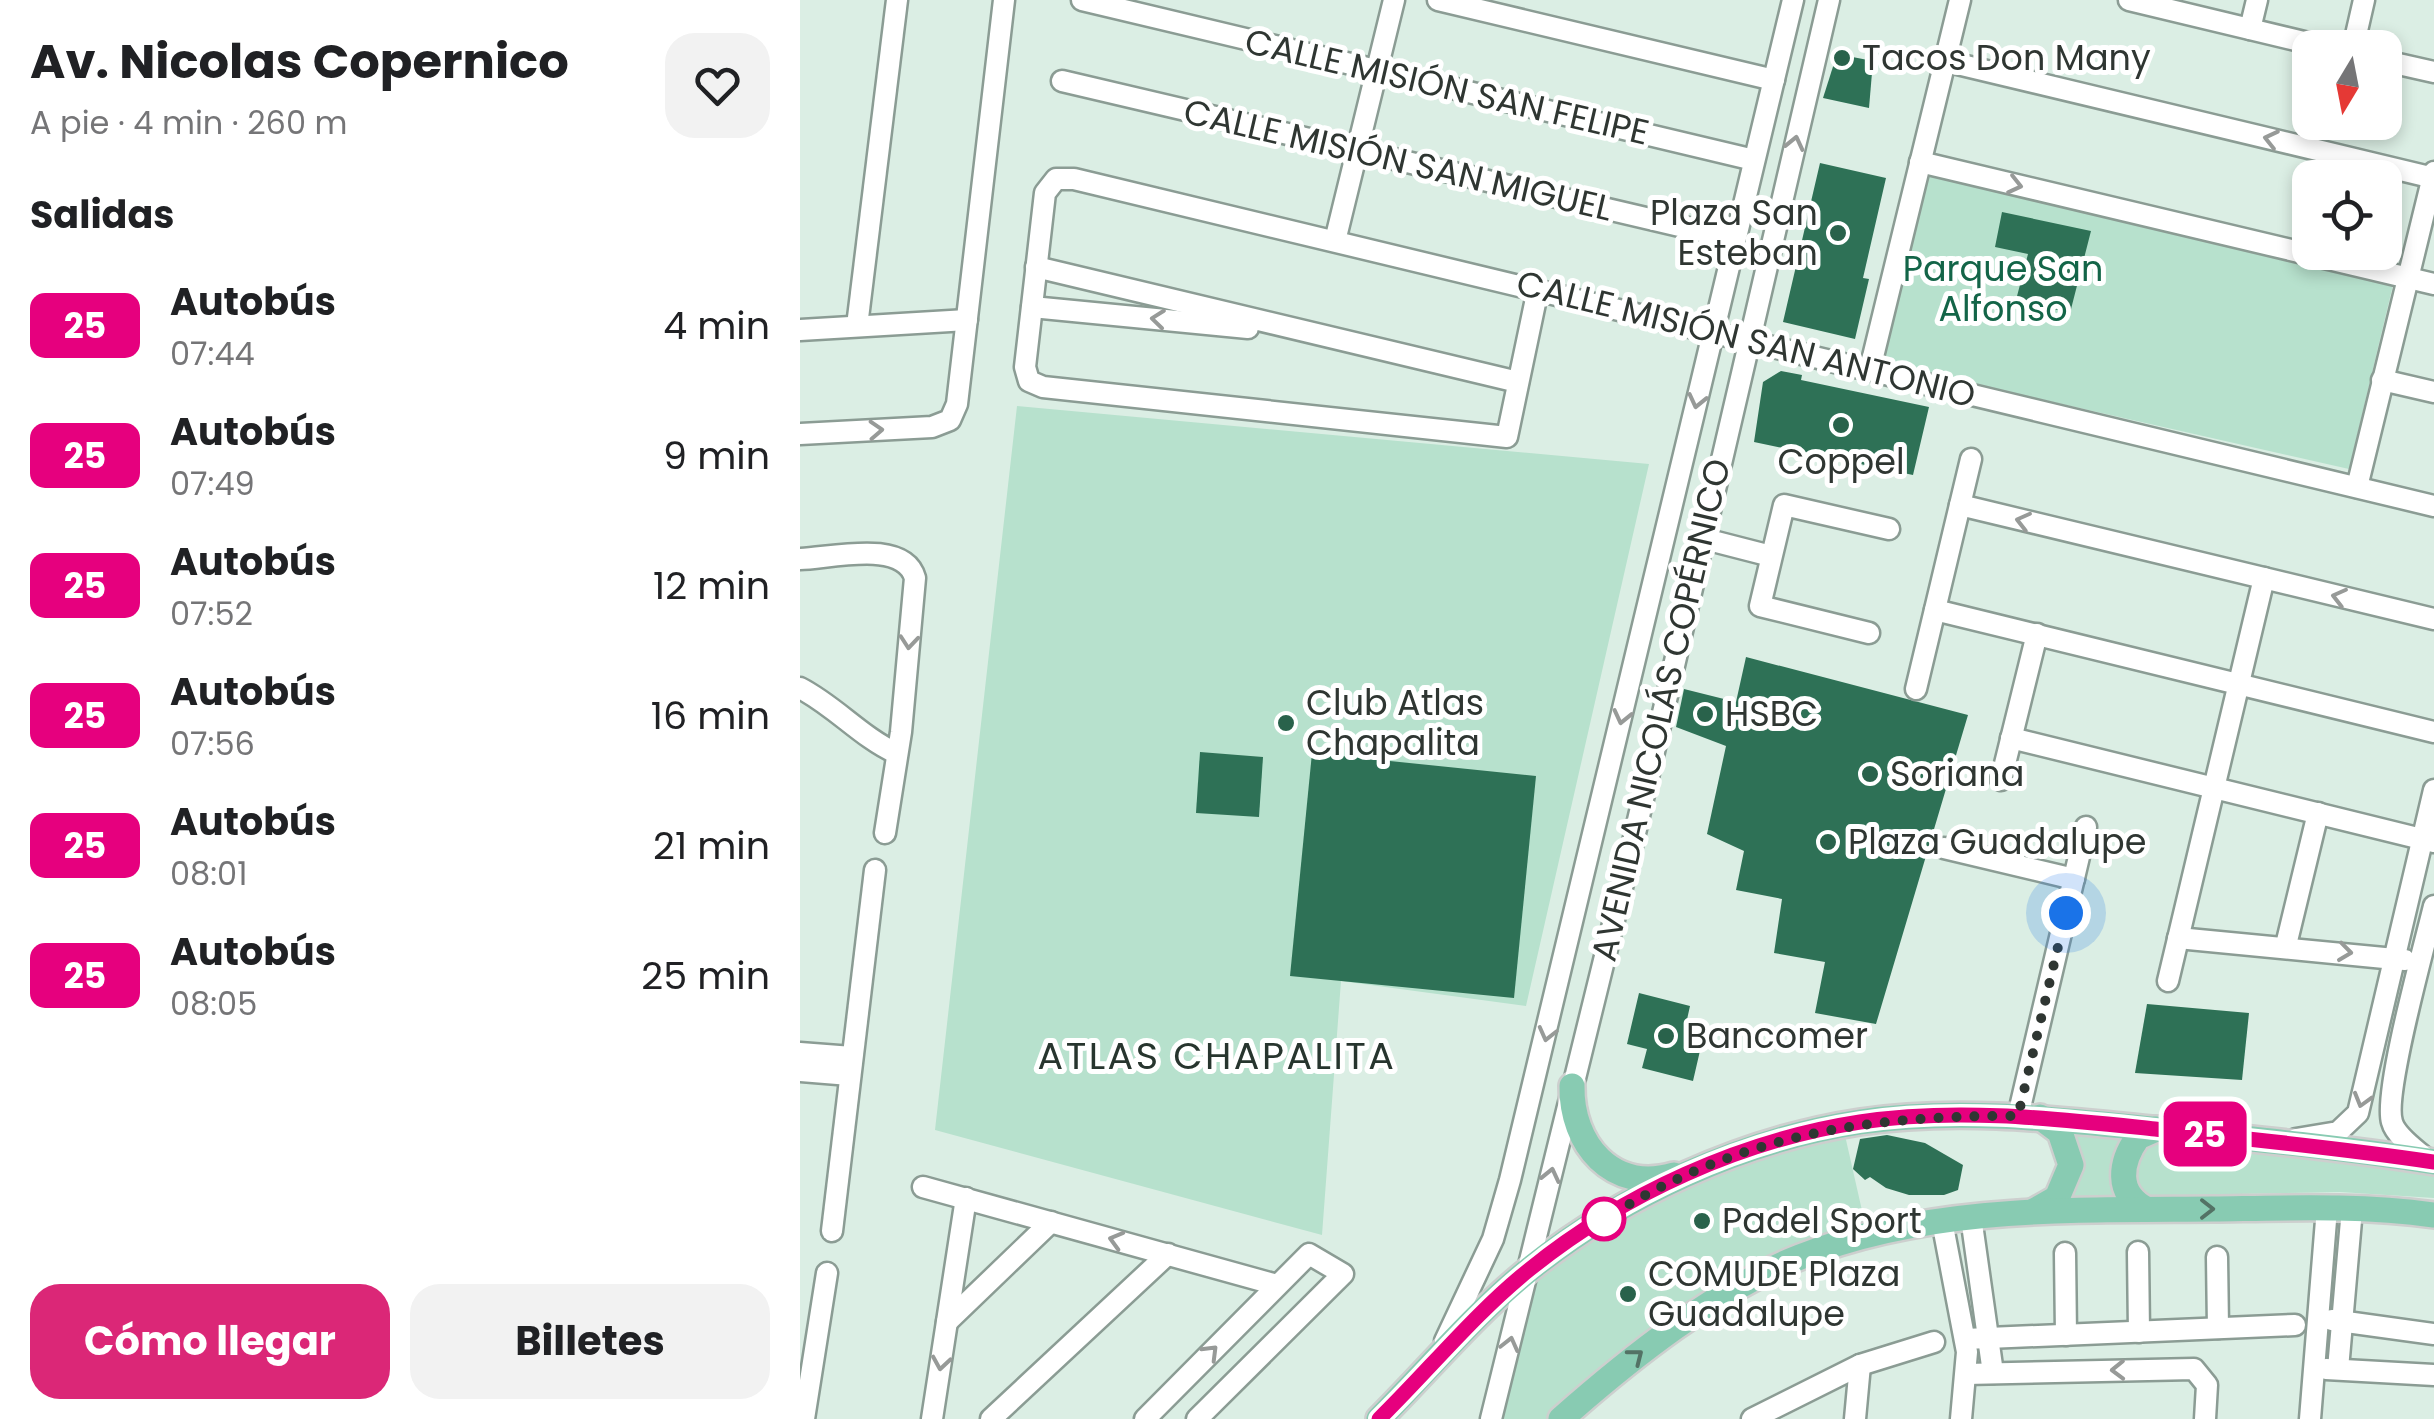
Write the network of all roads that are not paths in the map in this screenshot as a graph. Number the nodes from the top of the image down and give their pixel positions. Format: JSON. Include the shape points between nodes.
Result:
{"nodes":[{"id":1,"x":898,"y":0,"type":"edge"},
{"id":2,"x":1004,"y":0,"type":"edge"},
{"id":3,"x":1082,"y":0,"type":"edge"},
{"id":4,"x":1394,"y":0,"type":"edge"},
{"id":5,"x":1438,"y":0,"type":"edge"},
{"id":6,"x":1793,"y":0,"type":"edge"},
{"id":7,"x":1829,"y":0,"type":"edge"},
{"id":8,"x":1960,"y":0,"type":"edge"},
{"id":9,"x":2257,"y":0,"type":"edge"},
{"id":10,"x":2364,"y":0,"type":"edge"},
{"id":11,"x":2143,"y":2,"type":"edge"},
{"id":12,"x":2250,"y":29,"type":"junction"},
{"id":13,"x":2356,"y":30,"type":"edge"},
{"id":14,"x":2292,"y":39,"type":"edge"},
{"id":15,"x":1945,"y":60,"type":"junction"},
{"id":16,"x":2402,"y":65,"type":"edge"},
{"id":17,"x":1377,"y":70,"type":"junction"},
{"id":18,"x":2434,"y":72,"type":"edge"},
{"id":19,"x":1774,"y":80,"type":"junction"},
{"id":20,"x":1062,"y":81,"type":"dead end"},
{"id":21,"x":1357,"y":151,"type":"junction"},
{"id":22,"x":1754,"y":160,"type":"junction"},
{"id":23,"x":1920,"y":162,"type":"junction"},
{"id":24,"x":2434,"y":176,"type":"edge"},
{"id":25,"x":1735,"y":239,"type":"junction"},
{"id":26,"x":1334,"y":241,"type":"junction"},
{"id":27,"x":1036,"y":266,"type":"junction"},
{"id":28,"x":2407,"y":278,"type":"junction"},
{"id":29,"x":2434,"y":284,"type":"edge"},
{"id":30,"x":1538,"y":289,"type":"junction"},
{"id":31,"x":1032,"y":307,"type":"junction"},
{"id":32,"x":967,"y":320,"type":"junction"},
{"id":33,"x":857,"y":326,"type":"junction"},
{"id":34,"x":800,"y":330,"type":"edge"},
{"id":35,"x":1713,"y":331,"type":"junction"},
{"id":36,"x":1325,"y":336,"type":"junction"},
{"id":37,"x":1748,"y":340,"type":"junction"},
{"id":38,"x":1870,"y":369,"type":"junction"},
{"id":39,"x":2382,"y":380,"type":"junction"},
{"id":40,"x":1518,"y":382,"type":"junction"},
{"id":41,"x":2434,"y":392,"type":"edge"},
{"id":42,"x":800,"y":434,"type":"edge"},
{"id":43,"x":1972,"y":459,"type":"dead end"},
{"id":44,"x":2357,"y":487,"type":"junction"},
{"id":45,"x":1960,"y":506,"type":"junction"},
{"id":46,"x":2434,"y":506,"type":"edge"},
{"id":47,"x":1889,"y":529,"type":"dead end"},
{"id":48,"x":1701,"y":538,"type":"junction"},
{"id":49,"x":1772,"y":556,"type":"junction"},
{"id":50,"x":800,"y":559,"type":"edge"},
{"id":51,"x":2264,"y":578,"type":"junction"},
{"id":52,"x":1935,"y":610,"type":"junction"},
{"id":53,"x":2434,"y":620,"type":"edge"},
{"id":54,"x":1869,"y":632,"type":"dead end"},
{"id":55,"x":2036,"y":634,"type":"junction"},
{"id":56,"x":2239,"y":683,"type":"junction"},
{"id":57,"x":800,"y":688,"type":"edge"},
{"id":58,"x":1916,"y":689,"type":"dead end"},
{"id":59,"x":2434,"y":733,"type":"edge"},
{"id":60,"x":2012,"y":738,"type":"junction"},
{"id":61,"x":2434,"y":744,"type":"edge"},
{"id":62,"x":896,"y":753,"type":"junction"},
{"id":63,"x":2001,"y":780,"type":"dead end"},
{"id":64,"x":2214,"y":788,"type":"junction"},
{"id":65,"x":2434,"y":790,"type":"edge"},
{"id":66,"x":2318,"y":813,"type":"junction"},
{"id":67,"x":2086,"y":827,"type":"dead end"},
{"id":68,"x":885,"y":833,"type":"dead end"},
{"id":69,"x":2428,"y":841,"type":"edge"},
{"id":70,"x":1944,"y":848,"type":"dead end"},
{"id":71,"x":875,"y":870,"type":"dead end"},
{"id":72,"x":2074,"y":880,"type":"junction"},
{"id":73,"x":2434,"y":906,"type":"edge"},
{"id":74,"x":2178,"y":938,"type":"junction"},
{"id":75,"x":2286,"y":945,"type":"junction"},
{"id":76,"x":2396,"y":958,"type":"junction"},
{"id":77,"x":2427,"y":964,"type":"edge"},
{"id":78,"x":1564,"y":968,"type":"junction"},
{"id":79,"x":2168,"y":981,"type":"dead end"},
{"id":80,"x":1594,"y":995,"type":"junction"},
{"id":81,"x":2379,"y":1035,"type":"junction"},
{"id":82,"x":2402,"y":1040,"type":"junction"},
{"id":83,"x":800,"y":1053,"type":"edge"},
{"id":84,"x":851,"y":1066,"type":"junction"},
{"id":85,"x":800,"y":1071,"type":"edge"},
{"id":86,"x":1572,"y":1086,"type":"junction"},
{"id":87,"x":2029,"y":1116,"type":"junction"},
{"id":88,"x":2156,"y":1129,"type":"junction"},
{"id":89,"x":2284,"y":1141,"type":"junction"},
{"id":90,"x":2432,"y":1162,"type":"edge"},
{"id":91,"x":1698,"y":1168,"type":"junction"},
{"id":92,"x":923,"y":1187,"type":"dead end"},
{"id":93,"x":966,"y":1198,"type":"junction"},
{"id":94,"x":2339,"y":1208,"type":"junction"},
{"id":95,"x":2146,"y":1209,"type":"junction"},
{"id":96,"x":2029,"y":1214,"type":"junction"},
{"id":97,"x":2434,"y":1215,"type":"edge"},
{"id":98,"x":1971,"y":1217,"type":"junction"},
{"id":99,"x":1051,"y":1222,"type":"junction"},
{"id":100,"x":1942,"y":1222,"type":"junction"},
{"id":101,"x":832,"y":1231,"type":"dead end"},
{"id":102,"x":2138,"y":1252,"type":"dead end"},
{"id":103,"x":1168,"y":1254,"type":"junction"},
{"id":104,"x":2065,"y":1254,"type":"dead end"},
{"id":105,"x":2217,"y":1257,"type":"dead end"},
{"id":106,"x":1529,"y":1270,"type":"junction"},
{"id":107,"x":828,"y":1273,"type":"dead end"},
{"id":108,"x":1278,"y":1285,"type":"junction"},
{"id":109,"x":2318,"y":1318,"type":"junction"},
{"id":110,"x":947,"y":1322,"type":"junction"},
{"id":111,"x":2342,"y":1322,"type":"junction"},
{"id":112,"x":2295,"y":1325,"type":"dead end"},
{"id":113,"x":2218,"y":1328,"type":"junction"},
{"id":114,"x":2139,"y":1332,"type":"junction"},
{"id":115,"x":2434,"y":1334,"type":"edge"},
{"id":116,"x":2066,"y":1335,"type":"junction"},
{"id":117,"x":1988,"y":1338,"type":"junction"},
{"id":118,"x":1965,"y":1339,"type":"junction"},
{"id":119,"x":1934,"y":1342,"type":"dead end"},
{"id":120,"x":1860,"y":1365,"type":"junction"},
{"id":121,"x":2314,"y":1370,"type":"junction"},
{"id":122,"x":2338,"y":1370,"type":"junction"},
{"id":123,"x":1993,"y":1373,"type":"junction"},
{"id":124,"x":1966,"y":1374,"type":"junction"},
{"id":125,"x":2434,"y":1375,"type":"edge"},
{"id":126,"x":1416,"y":1382,"type":"junction"},
{"id":127,"x":1850,"y":1418,"type":"edge"},
{"id":128,"x":804,"y":1419,"type":"edge"},
{"id":129,"x":932,"y":1419,"type":"edge"},
{"id":130,"x":991,"y":1419,"type":"edge"},
{"id":131,"x":1146,"y":1419,"type":"edge"},
{"id":132,"x":1197,"y":1419,"type":"edge"},
{"id":133,"x":1379,"y":1419,"type":"edge"},
{"id":134,"x":1491,"y":1419,"type":"edge"},
{"id":135,"x":1561,"y":1419,"type":"edge"},
{"id":136,"x":1752,"y":1419,"type":"edge"},
{"id":137,"x":1962,"y":1419,"type":"edge"},
{"id":138,"x":2204,"y":1419,"type":"edge"},
{"id":139,"x":2310,"y":1419,"type":"edge"}],
"edges":[{"from":1,"to":33,"type":"street"},
{"from":2,"to":32,"type":"street"},
{"from":3,"to":17,"type":"street","name":"CALLE MISIÓN SAN FELIPE"},
{"from":4,"to":17,"type":"street"},
{"from":5,"to":19,"type":"street"},
{"from":6,"to":19,"type":"street","name":"AVENIDA NICOLÁS COPÉRNICO"},
{"from":37,"to":7,"type":"street","name":"AVENIDA NICOLÁS COPÉRNICO","one_way":true},
{"from":8,"to":15,"type":"street"},
{"from":9,"to":12,"type":"street"},
{"from":10,"to":13,"type":"street"},
{"from":11,"to":12,"type":"street"},
{"from":12,"to":14,"type":"street"},
{"from":15,"to":23,"type":"street"},
{"from":24,"to":15,"type":"street","one_way":true},
{"from":16,"to":18,"type":"street"},
{"from":17,"to":21,"type":"street"},
{"from":17,"to":22,"type":"street","name":"CALLE MISIÓN SAN FELIPE"},
{"from":19,"to":22,"type":"street","name":"AVENIDA NICOLÁS COPÉRNICO"},
{"from":20,"to":21,"type":"street","name":"CALLE MISIÓN SAN MIGUEL"},
{"from":21,"to":25,"type":"street","name":"CALLE MISIÓN SAN MIGUEL"},
{"from":21,"to":26,"type":"street"},
{"from":22,"to":25,"type":"street","name":"AVENIDA NICOLÁS COPÉRNICO"},
{"from":23,"to":28,"type":"street","one_way":true},
{"from":23,"to":38,"type":"street"},
{"from":24,"to":28,"type":"street"},
{"from":25,"to":35,"type":"street","name":"AVENIDA NICOLÁS COPÉRNICO"},
{"from":26,"to":27,"type":"street","name":"CALLE MISIÓN SAN ANTONIO","via":[[1056,179],[1045,193]]},
{"from":26,"to":30,"type":"street","name":"CALLE MISIÓN SAN ANTONIO"},
{"from":27,"to":31,"type":"street"},
{"from":27,"to":36,"type":"street"},
{"from":28,"to":29,"type":"street"},
{"from":28,"to":39,"type":"street"},
{"from":30,"to":35,"type":"street","name":"CALLE MISIÓN SAN ANTONIO"},
{"from":30,"to":40,"type":"street"},
{"from":36,"to":31,"type":"street","one_way":true},
{"from":31,"to":40,"type":"street","via":[[1025,367],[1029,382],[1043,388],[1507,437]]},
{"from":32,"to":33,"type":"street"},
{"from":42,"to":32,"type":"street","one_way":true,"via":[[950,420]]},
{"from":33,"to":34,"type":"street"},
{"from":35,"to":37,"type":"street","name":"CALLE MISIÓN SAN ANTONIO"},
{"from":35,"to":78,"type":"street","name":"AVENIDA NICOLÁS COPÉRNICO","one_way":true},
{"from":36,"to":40,"type":"street"},
{"from":37,"to":38,"type":"street","name":"CALLE MISIÓN SAN ANTONIO"},
{"from":37,"to":48,"type":"street","name":"AVENIDA NICOLÁS COPÉRNICO"},
{"from":38,"to":44,"type":"street","name":"CALLE MISIÓN SAN ANTONIO"},
{"from":39,"to":41,"type":"street"},
{"from":39,"to":44,"type":"street"},
{"from":43,"to":45,"type":"street"},
{"from":44,"to":46,"type":"street","name":"CALLE MISIÓN SAN ANTONIO"},
{"from":51,"to":45,"type":"street","one_way":true},
{"from":45,"to":52,"type":"street"},
{"from":47,"to":49,"type":"street","via":[[1784,505]]},
{"from":48,"to":49,"type":"street"},
{"from":48,"to":80,"type":"street","name":"AVENIDA NICOLÁS COPÉRNICO"},
{"from":49,"to":54,"type":"street","via":[[1760,606]]},
{"from":50,"to":62,"type":"street","one_way":true,"via":[[894,555],[912,568]]},
{"from":53,"to":51,"type":"street","one_way":true},
{"from":51,"to":56,"type":"street"},
{"from":52,"to":55,"type":"street"},
{"from":52,"to":58,"type":"street"},
{"from":55,"to":56,"type":"street"},
{"from":55,"to":60,"type":"street"},
{"from":56,"to":59,"type":"street"},
{"from":56,"to":64,"type":"street"},
{"from":57,"to":62,"type":"street"},
{"from":59,"to":61,"type":"street"},
{"from":60,"to":63,"type":"street"},
{"from":60,"to":64,"type":"street"},
{"from":62,"to":68,"type":"street"},
{"from":64,"to":66,"type":"street"},
{"from":64,"to":74,"type":"street"},
{"from":65,"to":69,"type":"street"},
{"from":66,"to":69,"type":"street"},
{"from":66,"to":75,"type":"street"},
{"from":67,"to":72,"type":"street"},
{"from":69,"to":76,"type":"street"},
{"from":70,"to":72,"type":"street"},
{"from":71,"to":84,"type":"street"},
{"from":72,"to":87,"type":"street"},
{"from":73,"to":77,"type":"street"},
{"from":74,"to":75,"type":"street"},
{"from":74,"to":79,"type":"street"},
{"from":75,"to":76,"type":"street","one_way":true},
{"from":76,"to":77,"type":"street"},
{"from":76,"to":81,"type":"street"},
{"from":77,"to":82,"type":"street"},
{"from":78,"to":80,"type":"street","via":[[1576,992]]},
{"from":78,"to":126,"type":"street","name":"AVENIDA NICOLÁS COPÉRNICO","one_way":true,"via":[[1493,1239],[1448,1338]]},
{"from":80,"to":86,"type":"street","name":"AVENIDA NICOLÁS COPÉRNICO"},
{"from":81,"to":82,"type":"street"},
{"from":81,"to":89,"type":"street","one_way":true,"via":[[2355,1119],[2338,1132]]},
{"from":82,"to":90,"type":"street","via":[[2391,1120]]},
{"from":83,"to":84,"type":"street"},
{"from":84,"to":85,"type":"street"},
{"from":84,"to":101,"type":"street"},
{"from":86,"to":91,"type":"main road","via":[[1579,1133],[1605,1166],[1652,1178]]},
{"from":106,"to":86,"type":"street","name":"AVENIDA NICOLÁS COPÉRNICO","one_way":true},
{"from":87,"to":88,"type":"main road"},
{"from":87,"to":91,"type":"main road","via":[[1862,1122]]},
{"from":87,"to":96,"type":"main road","via":[[2060,1132],[2071,1165],[2057,1198]]},
{"from":88,"to":89,"type":"main road"},
{"from":88,"to":95,"type":"main road","via":[[2138,1137],[2124,1166],[2131,1202]]},
{"from":89,"to":90,"type":"main road"},
{"from":91,"to":106,"type":"main road","via":[[1627,1204]]},
{"from":92,"to":93,"type":"street"},
{"from":93,"to":99,"type":"street"},
{"from":93,"to":110,"type":"street"},
{"from":95,"to":94,"type":"main road","one_way":true},
{"from":94,"to":97,"type":"main road"},
{"from":94,"to":109,"type":"street"},
{"from":94,"to":111,"type":"street"},
{"from":95,"to":96,"type":"main road"},
{"from":96,"to":98,"type":"main road"},
{"from":98,"to":100,"type":"main road"},
{"from":98,"to":117,"type":"street"},
{"from":103,"to":99,"type":"street","one_way":true},
{"from":99,"to":110,"type":"street"},
{"from":100,"to":118,"type":"street"},
{"from":135,"to":100,"type":"main road","one_way":true,"via":[[1683,1320],[1794,1259],[1869,1233]]},
{"from":102,"to":114,"type":"street"},
{"from":103,"to":108,"type":"street"},
{"from":103,"to":130,"type":"street"},
{"from":104,"to":116,"type":"street"},
{"from":105,"to":113,"type":"street"},
{"from":106,"to":126,"type":"main road"},
{"from":134,"to":106,"type":"street","name":"AVENIDA NICOLÁS COPÉRNICO","one_way":true},
{"from":107,"to":128,"type":"street"},
{"from":131,"to":108,"type":"street","one_way":true},
{"from":108,"to":132,"type":"street","via":[[1309,1254],[1343,1274]]},
{"from":109,"to":111,"type":"street"},
{"from":109,"to":121,"type":"street"},
{"from":110,"to":129,"type":"street","one_way":true},
{"from":111,"to":115,"type":"street"},
{"from":111,"to":122,"type":"street"},
{"from":112,"to":113,"type":"street"},
{"from":113,"to":114,"type":"street"},
{"from":114,"to":116,"type":"street"},
{"from":116,"to":117,"type":"street"},
{"from":117,"to":118,"type":"street"},
{"from":117,"to":123,"type":"street"},
{"from":118,"to":124,"type":"street"},
{"from":119,"to":120,"type":"street"},
{"from":120,"to":127,"type":"street"},
{"from":120,"to":136,"type":"street"},
{"from":121,"to":122,"type":"street"},
{"from":121,"to":139,"type":"street"},
{"from":122,"to":125,"type":"street"},
{"from":123,"to":124,"type":"street"},
{"from":138,"to":123,"type":"street","one_way":true,"via":[[2207,1385],[2194,1369]]},
{"from":124,"to":137,"type":"street"},
{"from":126,"to":133,"type":"main road"}]}
